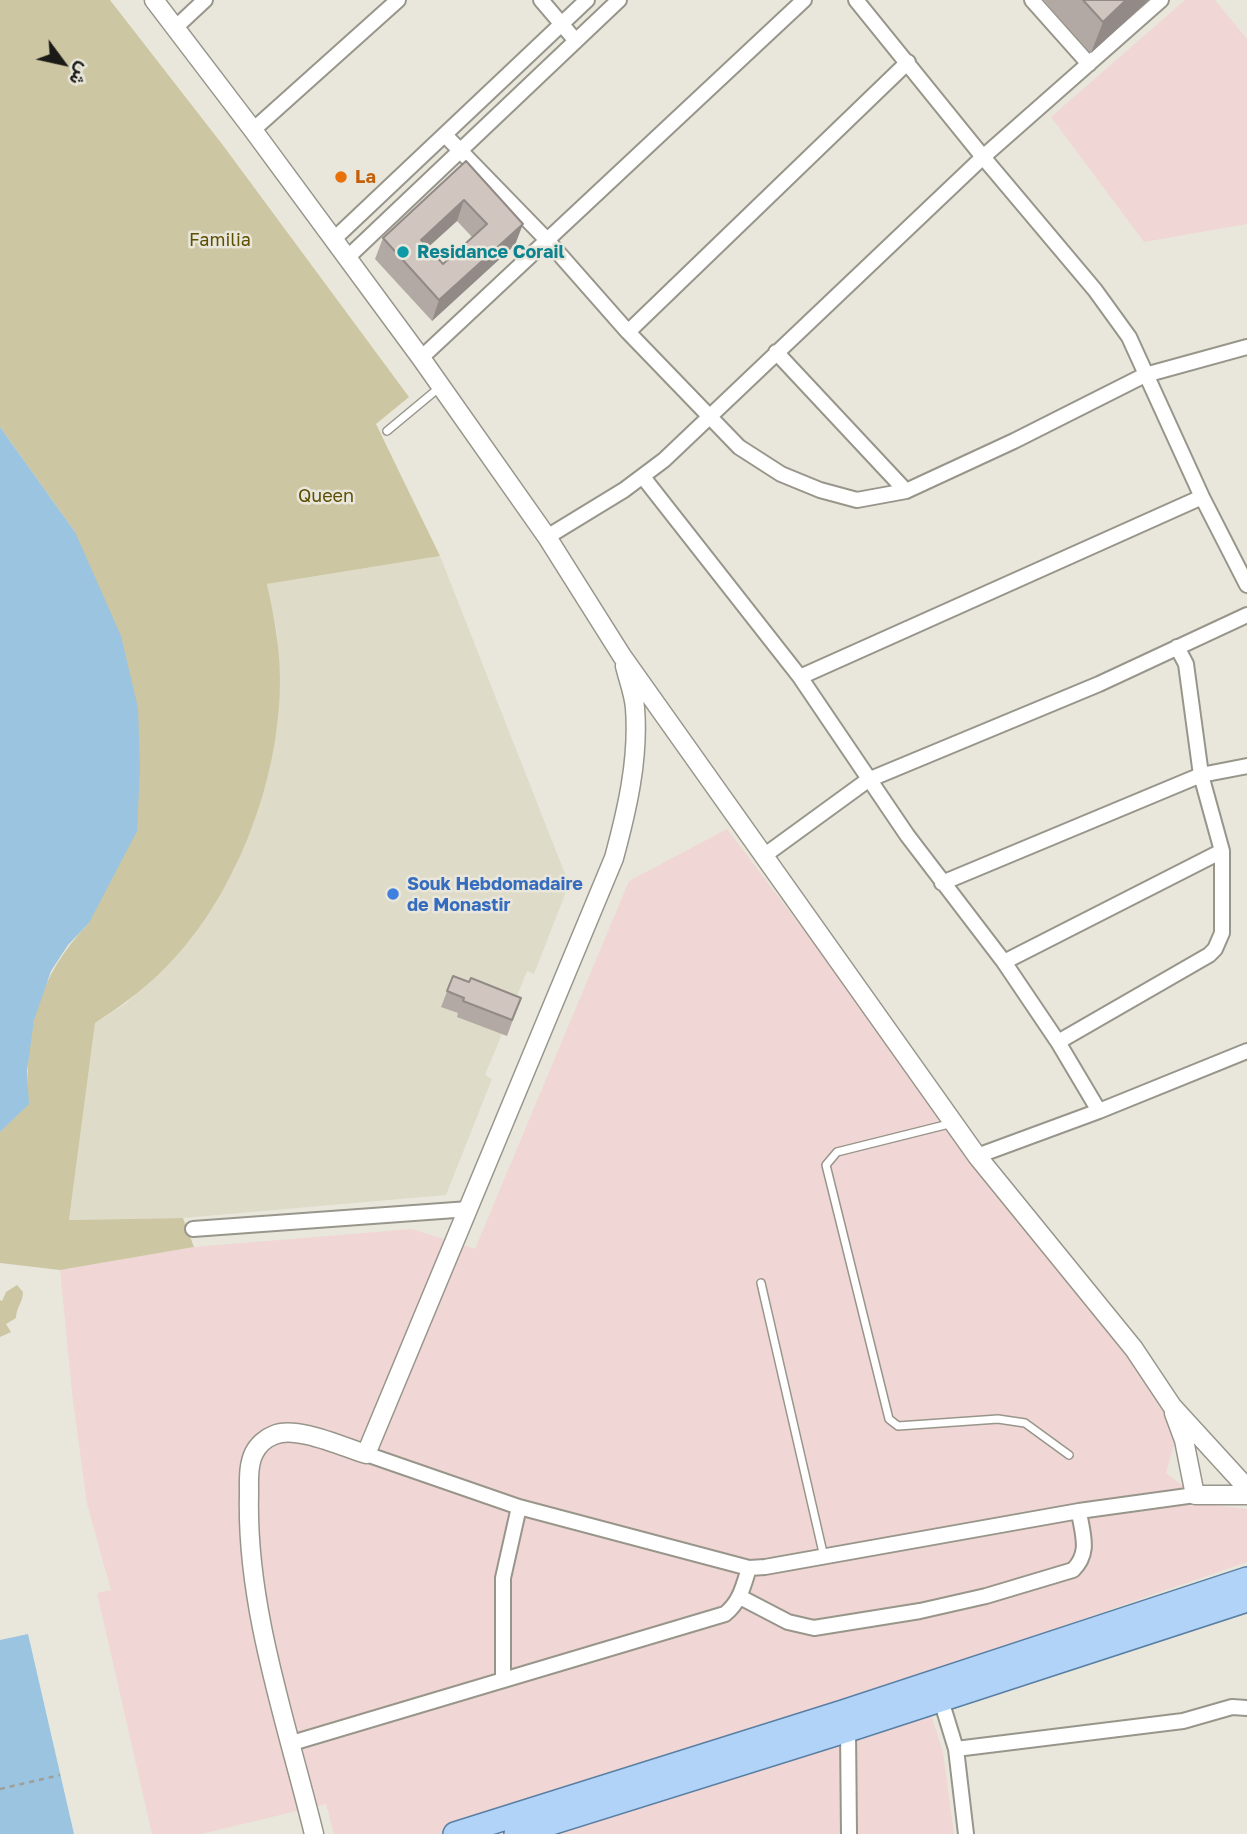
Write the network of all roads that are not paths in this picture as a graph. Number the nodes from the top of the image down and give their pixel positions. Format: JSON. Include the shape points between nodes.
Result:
{"nodes":[{"id":1,"x":154,"y":0,"type":"edge"},
{"id":2,"x":205,"y":0,"type":"edge"},
{"id":3,"x":398,"y":0,"type":"edge"},
{"id":4,"x":541,"y":0,"type":"edge"},
{"id":5,"x":587,"y":0,"type":"edge"},
{"id":6,"x":619,"y":0,"type":"edge"},
{"id":7,"x":804,"y":0,"type":"edge"},
{"id":8,"x":856,"y":0,"type":"edge"},
{"id":9,"x":1032,"y":0,"type":"edge"},
{"id":10,"x":1161,"y":0,"type":"edge"},
{"id":11,"x":562,"y":24,"type":"junction"},
{"id":12,"x":175,"y":27,"type":"junction"},
{"id":13,"x":576,"y":41,"type":"junction"},
{"id":14,"x":908,"y":62,"type":"junction"},
{"id":15,"x":1089,"y":64,"type":"junction"},
{"id":16,"x":253,"y":130,"type":"junction"},
{"id":17,"x":445,"y":135,"type":"junction"},
{"id":18,"x":461,"y":152,"type":"junction"},
{"id":19,"x":983,"y":157,"type":"junction"},
{"id":20,"x":333,"y":240,"type":"junction"},
{"id":21,"x":547,"y":240,"type":"junction"},
{"id":22,"x":347,"y":258,"type":"junction"},
{"id":23,"x":628,"y":332,"type":"junction"},
{"id":24,"x":1246,"y":350,"type":"edge"},
{"id":25,"x":776,"y":352,"type":"junction"},
{"id":26,"x":421,"y":358,"type":"junction"},
{"id":27,"x":1145,"y":374,"type":"junction"},
{"id":28,"x":441,"y":387,"type":"junction"},
{"id":29,"x":709,"y":416,"type":"junction"},
{"id":30,"x":387,"y":431,"type":"dead end"},
{"id":31,"x":643,"y":477,"type":"junction"},
{"id":32,"x":906,"y":491,"type":"junction"},
{"id":33,"x":1202,"y":496,"type":"junction"},
{"id":34,"x":547,"y":537,"type":"junction"},
{"id":35,"x":1247,"y":585,"type":"edge"},
{"id":36,"x":1247,"y":615,"type":"edge"},
{"id":37,"x":1177,"y":647,"type":"junction"},
{"id":38,"x":622,"y":656,"type":"junction"},
{"id":39,"x":800,"y":677,"type":"junction"},
{"id":40,"x":1247,"y":766,"type":"edge"},
{"id":41,"x":1201,"y":775,"type":"junction"},
{"id":42,"x":868,"y":780,"type":"junction"},
{"id":43,"x":1222,"y":851,"type":"junction"},
{"id":44,"x":765,"y":855,"type":"junction"},
{"id":45,"x":942,"y":883,"type":"junction"},
{"id":46,"x":1004,"y":962,"type":"junction"},
{"id":47,"x":1058,"y":1042,"type":"junction"},
{"id":48,"x":1247,"y":1051,"type":"edge"},
{"id":49,"x":1099,"y":1111,"type":"junction"},
{"id":50,"x":954,"y":1123,"type":"junction"},
{"id":51,"x":977,"y":1156,"type":"junction"},
{"id":52,"x":469,"y":1209,"type":"junction"},
{"id":53,"x":193,"y":1229,"type":"dead end"},
{"id":54,"x":761,"y":1283,"type":"dead end"},
{"id":55,"x":1172,"y":1405,"type":"junction"},
{"id":56,"x":366,"y":1454,"type":"junction"},
{"id":57,"x":1069,"y":1455,"type":"dead end"},
{"id":58,"x":1247,"y":1488,"type":"edge"},
{"id":59,"x":1195,"y":1495,"type":"junction"},
{"id":60,"x":1247,"y":1495,"type":"edge"},
{"id":61,"x":519,"y":1507,"type":"junction"},
{"id":62,"x":1079,"y":1511,"type":"junction"},
{"id":63,"x":824,"y":1557,"type":"junction"},
{"id":64,"x":749,"y":1568,"type":"junction"},
{"id":65,"x":1247,"y":1579,"type":"edge"},
{"id":66,"x":740,"y":1597,"type":"junction"},
{"id":67,"x":1247,"y":1600,"type":"edge"},
{"id":68,"x":503,"y":1680,"type":"junction"},
{"id":69,"x":942,"y":1700,"type":"junction"},
{"id":70,"x":1247,"y":1708,"type":"edge"},
{"id":71,"x":848,"y":1730,"type":"junction"},
{"id":72,"x":292,"y":1743,"type":"junction"},
{"id":73,"x":956,"y":1749,"type":"junction"},
{"id":74,"x":314,"y":1834,"type":"edge"},
{"id":75,"x":455,"y":1834,"type":"edge"},
{"id":76,"x":516,"y":1834,"type":"edge"},
{"id":77,"x":849,"y":1834,"type":"edge"},
{"id":78,"x":966,"y":1834,"type":"edge"}],
"edges":[{"from":1,"to":12,"type":"street"},
{"from":2,"to":12,"type":"street"},
{"from":3,"to":16,"type":"street"},
{"from":4,"to":11,"type":"street"},
{"from":5,"to":11,"type":"street"},
{"from":6,"to":13,"type":"street"},
{"from":7,"to":21,"type":"street"},
{"from":8,"to":14,"type":"street"},
{"from":9,"to":15,"type":"street"},
{"from":10,"to":15,"type":"street"},
{"from":11,"to":13,"type":"street"},
{"from":11,"to":17,"type":"street"},
{"from":12,"to":16,"type":"street"},
{"from":13,"to":18,"type":"street"},
{"from":14,"to":19,"type":"street"},
{"from":14,"to":23,"type":"street"},
{"from":15,"to":19,"type":"street"},
{"from":16,"to":20,"type":"street"},
{"from":17,"to":18,"type":"street"},
{"from":17,"to":20,"type":"street"},
{"from":18,"to":21,"type":"street"},
{"from":18,"to":22,"type":"street"},
{"from":19,"to":25,"type":"street"},
{"from":19,"to":27,"type":"street","via":[[1095,290],[1129,337]]},
{"from":20,"to":22,"type":"street"},
{"from":21,"to":23,"type":"street"},
{"from":21,"to":26,"type":"street"},
{"from":22,"to":26,"type":"street"},
{"from":23,"to":29,"type":"street"},
{"from":24,"to":27,"type":"street"},
{"from":25,"to":29,"type":"street"},
{"from":25,"to":32,"type":"street"},
{"from":26,"to":28,"type":"street"},
{"from":27,"to":32,"type":"street"},
{"from":27,"to":33,"type":"street"},
{"from":28,"to":30,"type":"lane"},
{"from":28,"to":34,"type":"street"},
{"from":29,"to":31,"type":"street"},
{"from":29,"to":32,"type":"street","via":[[739,447],[781,474],[820,490],[858,500]]},
{"from":31,"to":34,"type":"street"},
{"from":31,"to":39,"type":"street"},
{"from":33,"to":35,"type":"street"},
{"from":33,"to":39,"type":"street"},
{"from":34,"to":38,"type":"street"},
{"from":36,"to":37,"type":"street"},
{"from":37,"to":41,"type":"street","via":[[1186,664]]},
{"from":37,"to":42,"type":"street"},
{"from":38,"to":44,"type":"street"},
{"from":38,"to":52,"type":"street","via":[[635,706],[634,760],[617,847]]},
{"from":39,"to":42,"type":"street"},
{"from":40,"to":41,"type":"street"},
{"from":41,"to":43,"type":"street"},
{"from":41,"to":45,"type":"street"},
{"from":42,"to":44,"type":"street"},
{"from":42,"to":45,"type":"street"},
{"from":43,"to":46,"type":"street"},
{"from":43,"to":47,"type":"street","via":[[1222,933],[1215,949]]},
{"from":44,"to":50,"type":"street"},
{"from":45,"to":46,"type":"street"},
{"from":46,"to":47,"type":"street"},
{"from":47,"to":49,"type":"street"},
{"from":48,"to":49,"type":"street"},
{"from":49,"to":51,"type":"street"},
{"from":50,"to":51,"type":"street"},
{"from":50,"to":57,"type":"lane","via":[[837,1152],[826,1165],[889,1419],[898,1426],[998,1419],[1025,1423]]},
{"from":51,"to":55,"type":"street","via":[[1135,1349]]},
{"from":52,"to":53,"type":"street"},
{"from":52,"to":56,"type":"street"},
{"from":54,"to":63,"type":"lane"},
{"from":55,"to":58,"type":"street"},
{"from":55,"to":59,"type":"street"},
{"from":56,"to":61,"type":"street"},
{"from":56,"to":72,"type":"street","via":[[291,1432],[275,1434],[254,1453],[248,1522],[251,1566],[261,1625]]},
{"from":59,"to":60,"type":"street"},
{"from":59,"to":62,"type":"street"},
{"from":61,"to":64,"type":"street"},
{"from":61,"to":68,"type":"street","via":[[503,1578]]},
{"from":62,"to":63,"type":"street"},
{"from":62,"to":66,"type":"street","via":[[1082,1562],[1073,1570],[986,1596],[814,1628],[789,1622]]},
{"from":63,"to":64,"type":"street"},
{"from":64,"to":66,"type":"street"},
{"from":65,"to":75,"type":"main road"},
{"from":66,"to":68,"type":"street","via":[[725,1614]]},
{"from":67,"to":69,"type":"main road"},
{"from":68,"to":72,"type":"street"},
{"from":69,"to":71,"type":"main road"},
{"from":69,"to":73,"type":"street"},
{"from":70,"to":73,"type":"street","via":[[1232,1707],[1183,1721]]},
{"from":71,"to":76,"type":"main road"},
{"from":71,"to":77,"type":"street"},
{"from":72,"to":74,"type":"street"},
{"from":73,"to":78,"type":"street"}]}
